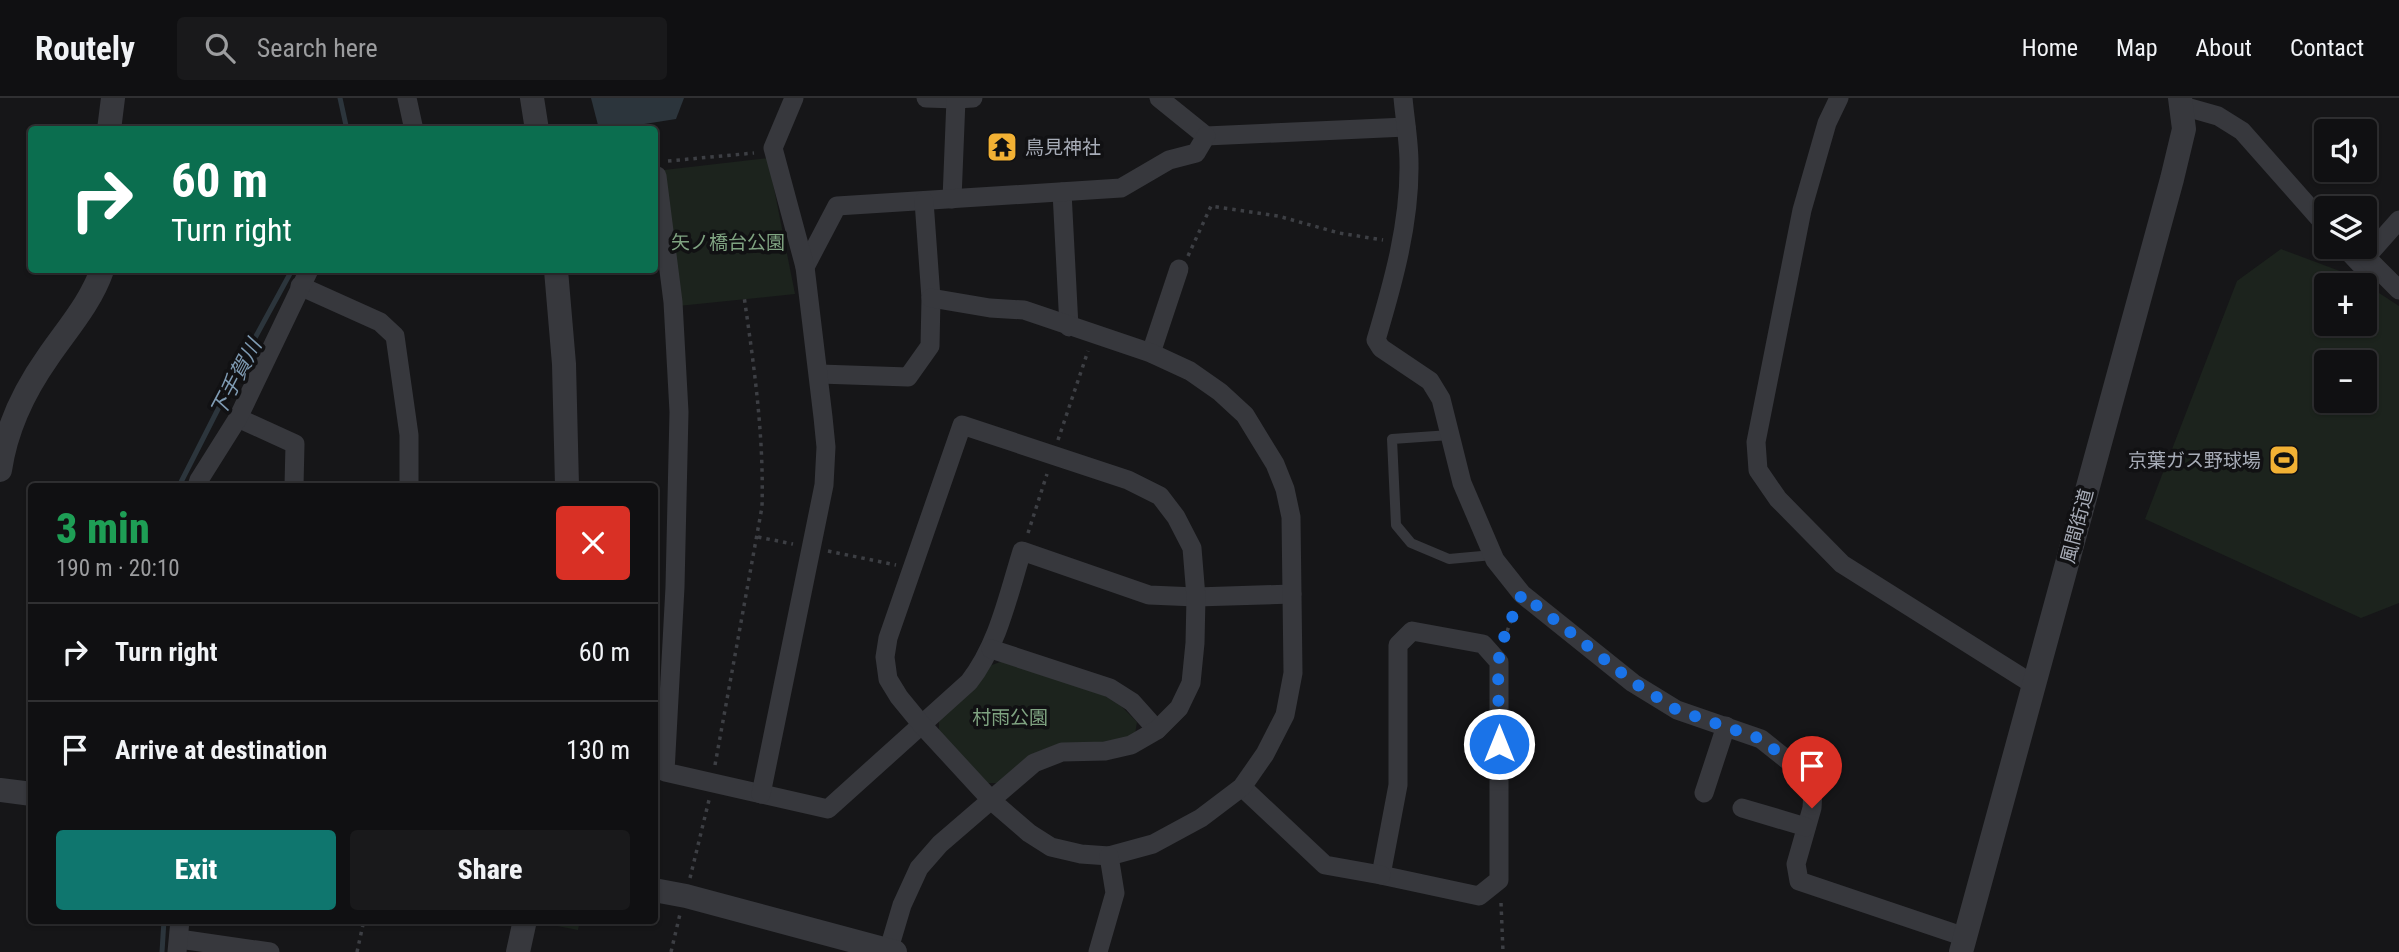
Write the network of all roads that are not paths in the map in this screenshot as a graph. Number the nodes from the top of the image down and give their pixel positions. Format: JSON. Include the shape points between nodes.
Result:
{"nodes":[{"id":1,"x":113,"y":98,"type":"edge"},
{"id":2,"x":407,"y":98,"type":"edge"},
{"id":3,"x":532,"y":98,"type":"edge"},
{"id":4,"x":794,"y":98,"type":"edge"},
{"id":5,"x":926,"y":98,"type":"edge"},
{"id":6,"x":973,"y":98,"type":"edge"},
{"id":7,"x":1159,"y":98,"type":"edge"},
{"id":8,"x":1403,"y":98,"type":"edge"},
{"id":9,"x":1839,"y":98,"type":"edge"},
{"id":10,"x":956,"y":99,"type":"edge"},
{"id":11,"x":2182,"y":102,"type":"edge"},
{"id":12,"x":109,"y":126,"type":"edge"},
{"id":13,"x":413,"y":126,"type":"edge"},
{"id":14,"x":536,"y":126,"type":"edge"},
{"id":15,"x":1406,"y":127,"type":"junction"},
{"id":16,"x":1206,"y":136,"type":"junction"},
{"id":17,"x":658,"y":184,"type":"edge"},
{"id":18,"x":1062,"y":192,"type":"junction"},
{"id":19,"x":952,"y":199,"type":"junction"},
{"id":20,"x":924,"y":201,"type":"junction"},
{"id":21,"x":2314,"y":212,"type":"edge"},
{"id":22,"x":2399,"y":220,"type":"edge"},
{"id":23,"x":2377,"y":245,"type":"edge"},
{"id":24,"x":2368,"y":259,"type":"edge"},
{"id":25,"x":805,"y":267,"type":"junction"},
{"id":26,"x":1180,"y":268,"type":"road end"},
{"id":27,"x":101,"y":273,"type":"edge"},
{"id":28,"x":556,"y":273,"type":"edge"},
{"id":29,"x":304,"y":278,"type":"edge"},
{"id":30,"x":2399,"y":290,"type":"edge"},
{"id":31,"x":931,"y":298,"type":"junction"},
{"id":32,"x":1069,"y":327,"type":"junction"},
{"id":33,"x":1151,"y":353,"type":"junction"},
{"id":34,"x":820,"y":374,"type":"junction"},
{"id":35,"x":238,"y":418,"type":"junction"},
{"id":36,"x":1450,"y":435,"type":"junction"},
{"id":37,"x":0,"y":470,"type":"edge"},
{"id":38,"x":198,"y":483,"type":"edge"},
{"id":39,"x":294,"y":483,"type":"edge"},
{"id":40,"x":410,"y":483,"type":"edge"},
{"id":41,"x":567,"y":483,"type":"edge"},
{"id":42,"x":1493,"y":555,"type":"junction"},
{"id":43,"x":1292,"y":594,"type":"junction"},
{"id":44,"x":1196,"y":597,"type":"junction"},
{"id":45,"x":991,"y":649,"type":"junction"},
{"id":46,"x":2034,"y":685,"type":"junction"},
{"id":47,"x":922,"y":725,"type":"junction"},
{"id":48,"x":1726,"y":726,"type":"junction"},
{"id":49,"x":1157,"y":730,"type":"junction"},
{"id":50,"x":1242,"y":787,"type":"junction"},
{"id":51,"x":0,"y":789,"type":"edge"},
{"id":52,"x":28,"y":793,"type":"edge"},
{"id":53,"x":1704,"y":793,"type":"dead end"},
{"id":54,"x":761,"y":794,"type":"junction"},
{"id":55,"x":992,"y":801,"type":"junction"},
{"id":56,"x":1742,"y":808,"type":"dead end"},
{"id":57,"x":1806,"y":827,"type":"junction"},
{"id":58,"x":1110,"y":856,"type":"junction"},
{"id":59,"x":1381,"y":875,"type":"junction"},
{"id":60,"x":658,"y":891,"type":"edge"},
{"id":61,"x":524,"y":924,"type":"edge"},
{"id":62,"x":179,"y":937,"type":"edge"},
{"id":63,"x":1963,"y":944,"type":"edge"},
{"id":64,"x":891,"y":951,"type":"edge"},
{"id":65,"x":270,"y":952,"type":"edge"},
{"id":66,"x":518,"y":952,"type":"edge"},
{"id":67,"x":1098,"y":952,"type":"edge"}],
"edges":[{"from":1,"to":12,"type":"street"},
{"from":2,"to":13,"type":"street"},
{"from":3,"to":14,"type":"street"},
{"from":4,"to":25,"type":"street","via":[[773,148]]},
{"from":5,"to":10,"type":"street"},
{"from":6,"to":10,"type":"street"},
{"from":7,"to":16,"type":"street"},
{"from":8,"to":15,"type":"street"},
{"from":9,"to":46,"type":"street","via":[[1827,123],[1802,210],[1756,442],[1759,470],[1778,499],[1842,564]]},
{"from":10,"to":19,"type":"street"},
{"from":11,"to":21,"type":"street","via":[[2242,131]]},
{"from":11,"to":46,"type":"street","name":"風間街道","via":[[2184,129],[2172,179]]},
{"from":15,"to":16,"type":"street"},
{"from":15,"to":36,"type":"street","via":[[1409,164],[1402,243],[1376,340],[1430,381],[1441,399]]},
{"from":16,"to":18,"type":"street","via":[[1196,153],[1169,160],[1121,188]]},
{"from":17,"to":54,"type":"street","via":[[673,302],[679,412],[664,772]]},
{"from":18,"to":19,"type":"street"},
{"from":18,"to":32,"type":"street"},
{"from":19,"to":20,"type":"street"},
{"from":20,"to":25,"type":"street","via":[[837,206]]},
{"from":20,"to":31,"type":"street"},
{"from":22,"to":23,"type":"street"},
{"from":24,"to":30,"type":"street"},
{"from":25,"to":34,"type":"street"},
{"from":26,"to":33,"type":"street"},
{"from":27,"to":37,"type":"street","via":[[96,288],[33,378],[7,438]]},
{"from":28,"to":41,"type":"street"},
{"from":29,"to":35,"type":"street"},
{"from":29,"to":40,"type":"street","via":[[380,322],[395,336],[409,435]]},
{"from":31,"to":32,"type":"street","via":[[1024,310]]},
{"from":31,"to":34,"type":"street","via":[[930,346],[908,377]]},
{"from":32,"to":33,"type":"street"},
{"from":33,"to":43,"type":"street","via":[[1190,371],[1220,392],[1260,437],[1280,477],[1291,517]]},
{"from":34,"to":54,"type":"street","via":[[824,485]]},
{"from":35,"to":38,"type":"street"},
{"from":35,"to":39,"type":"street","via":[[295,444]]},
{"from":36,"to":42,"type":"street","via":[[1462,483]]},
{"from":36,"to":42,"type":"lane","via":[[1392,439],[1396,525],[1411,543],[1449,559]]},
{"from":42,"to":48,"type":"street","via":[[1522,594],[1633,682],[1677,710]]},
{"from":43,"to":44,"type":"street"},
{"from":43,"to":50,"type":"street","via":[[1293,673],[1285,715]]},
{"from":44,"to":45,"type":"street","via":[[1149,595],[1022,551]]},
{"from":44,"to":47,"type":"street","via":[[1192,548],[1160,496],[1128,480],[962,425],[885,657],[888,678]]},
{"from":44,"to":49,"type":"street","via":[[1191,683],[1179,708]]},
{"from":45,"to":47,"type":"street","via":[[969,682]]},
{"from":45,"to":49,"type":"street","via":[[1110,688],[1132,702]]},
{"from":46,"to":63,"type":"street","name":"風間街道"},
{"from":47,"to":54,"type":"street","via":[[828,809]]},
{"from":47,"to":55,"type":"street"},
{"from":48,"to":53,"type":"street"},
{"from":48,"to":57,"type":"street","via":[[1761,739],[1805,774],[1813,791]]},
{"from":49,"to":55,"type":"street","via":[[1131,745],[1062,752],[1034,763]]},
{"from":50,"to":58,"type":"street","via":[[1201,818],[1153,844]]},
{"from":50,"to":59,"type":"street","via":[[1325,864]]},
{"from":51,"to":52,"type":"street"},
{"from":55,"to":58,"type":"street","via":[[1051,847]]},
{"from":55,"to":64,"type":"street","via":[[919,868],[902,905]]},
{"from":56,"to":57,"type":"street"},
{"from":57,"to":63,"type":"street","via":[[1796,864],[1799,881]]},
{"from":58,"to":67,"type":"street","via":[[1115,892]]},
{"from":59,"to":59,"type":"street","via":[[1398,785],[1398,645],[1412,631],[1483,644],[1498,662],[1499,880],[1479,896]]},
{"from":60,"to":64,"type":"street"},
{"from":61,"to":66,"type":"street"},
{"from":62,"to":65,"type":"street"}]}
